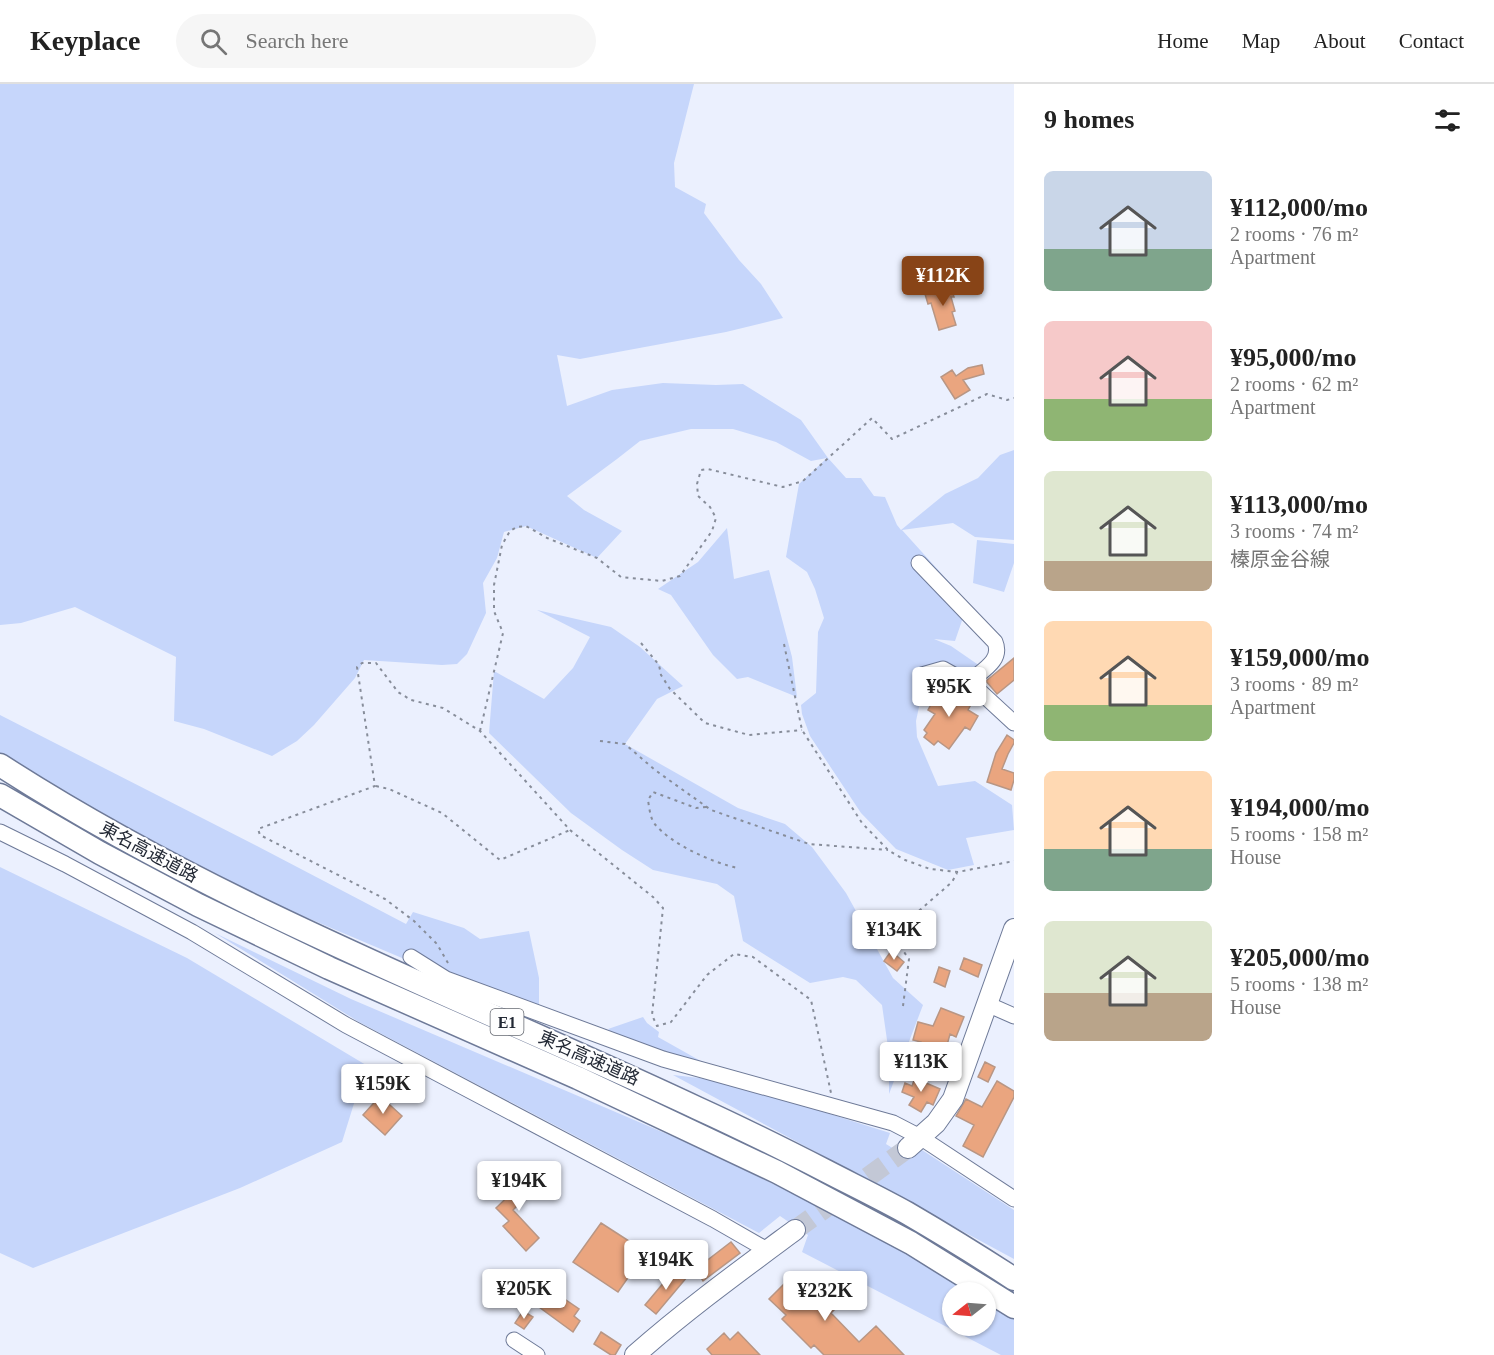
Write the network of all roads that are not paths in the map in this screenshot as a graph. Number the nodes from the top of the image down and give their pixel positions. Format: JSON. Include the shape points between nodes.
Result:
{"nodes":[{"id":1,"x":919,"y":563,"type":"dead end"},
{"id":2,"x":922,"y":675,"type":"dead end"},
{"id":3,"x":968,"y":682,"type":"junction"},
{"id":4,"x":1014,"y":723,"type":"edge"},
{"id":5,"x":0,"y":765,"type":"edge"},
{"id":6,"x":0,"y":795,"type":"edge"},
{"id":7,"x":0,"y":832,"type":"edge"},
{"id":8,"x":1014,"y":929,"type":"edge"},
{"id":9,"x":411,"y":957,"type":"dead end"},
{"id":10,"x":987,"y":1004,"type":"junction"},
{"id":11,"x":1014,"y":1016,"type":"edge"},
{"id":12,"x":914,"y":1142,"type":"junction"},
{"id":13,"x":1014,"y":1199,"type":"edge"},
{"id":14,"x":795,"y":1230,"type":"tunnel mouth"},
{"id":15,"x":767,"y":1250,"type":"junction"},
{"id":16,"x":1014,"y":1279,"type":"edge"},
{"id":17,"x":1013,"y":1306,"type":"edge"},
{"id":18,"x":514,"y":1340,"type":"dead end"},
{"id":19,"x":537,"y":1355,"type":"edge"},
{"id":20,"x":635,"y":1355,"type":"edge"}],
"edges":[{"from":1,"to":3,"type":"street","via":[[995,642],[998,654],[994,661]]},
{"from":2,"to":3,"type":"street","via":[[943,669]]},
{"from":3,"to":4,"type":"street"},
{"from":5,"to":16,"type":"highway","name":"東名高速道路","number":"E1","via":[[125,840],[211,885],[747,1131],[904,1212]]},
{"from":6,"to":17,"type":"highway","name":"東名高速道路","number":"E1","via":[[198,905],[777,1172],[911,1243]]},
{"from":7,"to":15,"type":"street","via":[[192,932],[346,1025]]},
{"from":8,"to":10,"type":"main road"},
{"from":9,"to":12,"type":"street","via":[[451,981],[663,1059],[893,1123]]},
{"from":10,"to":11,"type":"street"},
{"from":10,"to":12,"type":"main road","via":[[952,1099],[936,1123]]},
{"from":12,"to":13,"type":"street"},
{"from":14,"to":15,"type":"main road"},
{"from":15,"to":20,"type":"main road"},
{"from":18,"to":19,"type":"street"}]}
